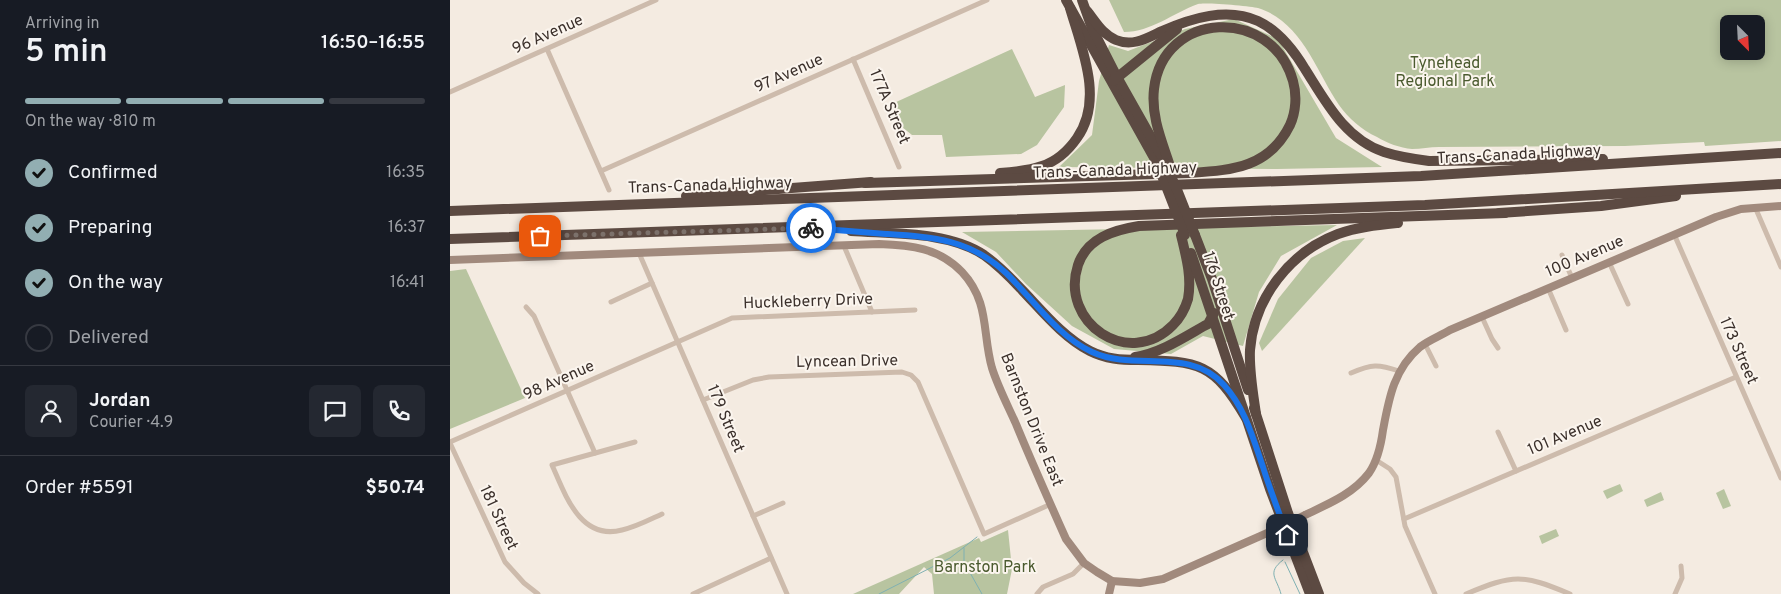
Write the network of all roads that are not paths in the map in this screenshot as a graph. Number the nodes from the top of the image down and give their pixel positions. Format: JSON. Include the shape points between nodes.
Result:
{"nodes":[{"id":1,"x":656,"y":0,"type":"edge"},
{"id":2,"x":987,"y":0,"type":"edge"},
{"id":3,"x":1082,"y":0,"type":"edge"},
{"id":4,"x":1068,"y":4,"type":"edge"},
{"id":5,"x":1087,"y":11,"type":"junction"},
{"id":6,"x":1191,"y":21,"type":"junction"},
{"id":7,"x":547,"y":49,"type":"junction"},
{"id":8,"x":853,"y":59,"type":"junction"},
{"id":9,"x":1115,"y":80,"type":"junction"},
{"id":10,"x":450,"y":92,"type":"edge"},
{"id":11,"x":1781,"y":153,"type":"edge"},
{"id":12,"x":1677,"y":160,"type":"junction"},
{"id":13,"x":1164,"y":163,"type":"junction"},
{"id":14,"x":899,"y":167,"type":"dead end"},
{"id":15,"x":601,"y":171,"type":"junction"},
{"id":16,"x":865,"y":183,"type":"junction"},
{"id":17,"x":1776,"y":184,"type":"edge"},
{"id":18,"x":609,"y":190,"type":"dead end"},
{"id":19,"x":572,"y":206,"type":"junction"},
{"id":20,"x":1781,"y":206,"type":"edge"},
{"id":21,"x":1755,"y":207,"type":"junction"},
{"id":22,"x":450,"y":211,"type":"edge"},
{"id":23,"x":1505,"y":213,"type":"junction"},
{"id":24,"x":810,"y":228,"type":"junction"},
{"id":25,"x":1674,"y":234,"type":"junction"},
{"id":26,"x":1190,"y":237,"type":"junction"},
{"id":27,"x":450,"y":239,"type":"edge"},
{"id":28,"x":844,"y":246,"type":"junction"},
{"id":29,"x":639,"y":253,"type":"junction"},
{"id":30,"x":1562,"y":255,"type":"dead end"},
{"id":31,"x":450,"y":260,"type":"edge"},
{"id":32,"x":1609,"y":262,"type":"junction"},
{"id":33,"x":1781,"y":267,"type":"edge"},
{"id":34,"x":1572,"y":278,"type":"junction"},
{"id":35,"x":652,"y":283,"type":"junction"},
{"id":36,"x":1548,"y":288,"type":"junction"},
{"id":37,"x":611,"y":302,"type":"dead end"},
{"id":38,"x":1628,"y":304,"type":"dead end"},
{"id":39,"x":526,"y":307,"type":"dead end"},
{"id":40,"x":915,"y":310,"type":"dead end"},
{"id":41,"x":872,"y":312,"type":"junction"},
{"id":42,"x":1482,"y":317,"type":"junction"},
{"id":43,"x":1212,"y":318,"type":"junction"},
{"id":44,"x":1566,"y":330,"type":"dead end"},
{"id":45,"x":678,"y":342,"type":"junction"},
{"id":46,"x":1425,"y":344,"type":"junction"},
{"id":47,"x":1498,"y":348,"type":"dead end"},
{"id":48,"x":1410,"y":358,"type":"joint"},
{"id":49,"x":1117,"y":360,"type":"junction"},
{"id":50,"x":1436,"y":366,"type":"dead end"},
{"id":51,"x":1399,"y":371,"type":"junction"},
{"id":52,"x":1351,"y":374,"type":"dead end"},
{"id":53,"x":1736,"y":377,"type":"junction"},
{"id":54,"x":567,"y":391,"type":"junction"},
{"id":55,"x":703,"y":400,"type":"junction"},
{"id":56,"x":1256,"y":414,"type":"junction"},
{"id":57,"x":1246,"y":418,"type":"junction"},
{"id":58,"x":1498,"y":432,"type":"dead end"},
{"id":59,"x":450,"y":442,"type":"edge"},
{"id":60,"x":635,"y":442,"type":"dead end"},
{"id":61,"x":595,"y":453,"type":"junction"},
{"id":62,"x":1376,"y":460,"type":"junction"},
{"id":63,"x":1516,"y":471,"type":"junction"},
{"id":64,"x":1781,"y":478,"type":"edge"},
{"id":65,"x":783,"y":503,"type":"dead end"},
{"id":66,"x":1051,"y":504,"type":"junction"},
{"id":67,"x":662,"y":514,"type":"dead end"},
{"id":68,"x":753,"y":516,"type":"junction"},
{"id":69,"x":1404,"y":519,"type":"junction"},
{"id":70,"x":771,"y":558,"type":"junction"},
{"id":71,"x":1084,"y":563,"type":"junction"},
{"id":72,"x":1681,"y":566,"type":"dead end"},
{"id":73,"x":1112,"y":581,"type":"junction"},
{"id":74,"x":538,"y":594,"type":"edge"},
{"id":75,"x":693,"y":594,"type":"edge"},
{"id":76,"x":787,"y":594,"type":"edge"},
{"id":77,"x":1037,"y":594,"type":"edge"},
{"id":78,"x":1109,"y":594,"type":"edge"},
{"id":79,"x":1310,"y":594,"type":"edge"},
{"id":80,"x":1319,"y":594,"type":"edge"},
{"id":81,"x":1435,"y":594,"type":"edge"},
{"id":82,"x":1466,"y":594,"type":"edge"},
{"id":83,"x":1570,"y":594,"type":"edge"},
{"id":84,"x":1675,"y":594,"type":"edge"}],
"edges":[{"from":1,"to":7,"type":"street","name":"96 Avenue"},
{"from":2,"to":8,"type":"street","name":"97 Avenue"},
{"from":3,"to":5,"type":"highway"},
{"from":4,"to":9,"type":"highway"},
{"from":4,"to":16,"type":"highway","via":[[1087,69],[1090,102],[1086,123],[1064,154],[1028,170]]},
{"from":5,"to":6,"type":"highway","via":[[1105,34],[1130,43],[1143,41]]},
{"from":5,"to":9,"type":"highway"},
{"from":6,"to":9,"type":"highway"},
{"from":6,"to":12,"type":"highway","via":[[1206,16],[1233,15],[1257,21],[1274,31],[1295,53],[1341,123],[1362,142],[1382,152],[1429,161]]},
{"from":7,"to":10,"type":"street","name":"96 Avenue"},
{"from":7,"to":15,"type":"street"},
{"from":8,"to":14,"type":"street","name":"177A Street"},
{"from":8,"to":15,"type":"street","name":"97 Avenue"},
{"from":9,"to":13,"type":"highway"},
{"from":11,"to":12,"type":"highway","name":"Trans-Canada Highway"},
{"from":12,"to":19,"type":"highway","name":"Trans-Canada Highway","via":[[1421,176]]},
{"from":13,"to":16,"type":"highway","via":[[1154,100],[1159,69],[1172,49],[1196,32],[1225,26],[1254,33],[1277,50],[1291,71],[1296,96],[1294,116],[1278,145],[1246,166],[1213,171]]},
{"from":13,"to":26,"type":"highway","name":"176 Street","bridge":true,"via":[[1178,192]]},
{"from":13,"to":26,"type":"highway","bridge":true,"via":[[1175,211]]},
{"from":15,"to":18,"type":"street"},
{"from":16,"to":19,"type":"highway"},
{"from":17,"to":23,"type":"highway","via":[[1601,206]]},
{"from":17,"to":24,"type":"highway","via":[[1425,205]]},
{"from":19,"to":22,"type":"highway","name":"Trans-Canada Highway"},
{"from":20,"to":21,"type":"street","name":"100 Avenue"},
{"from":21,"to":25,"type":"street","name":"100 Avenue","via":[[1726,213]]},
{"from":21,"to":33,"type":"street"},
{"from":23,"to":26,"type":"highway","via":[[1122,228],[1092,244],[1077,268],[1076,298],[1091,325],[1116,340],[1132,342],[1148,340],[1171,327],[1184,308],[1189,291]]},
{"from":23,"to":56,"type":"highway","via":[[1363,228],[1338,234],[1305,252],[1276,281],[1255,325],[1250,361]]},
{"from":24,"to":27,"type":"highway"},
{"from":24,"to":49,"type":"highway","via":[[935,238],[983,254],[1064,332],[1082,346]]},
{"from":25,"to":32,"type":"street","name":"100 Avenue"},
{"from":25,"to":53,"type":"street","name":"173 Street"},
{"from":26,"to":43,"type":"highway","name":"176 Street"},
{"from":26,"to":43,"type":"highway","via":[[1215,310]]},
{"from":26,"to":56,"type":"highway","name":"176 Street","via":[[1222,310]]},
{"from":28,"to":29,"type":"street","name":"Barnston Drive East"},
{"from":28,"to":41,"type":"street"},
{"from":28,"to":66,"type":"street","name":"Barnston Drive East","via":[[919,247],[939,254],[966,277],[981,302],[992,369]]},
{"from":29,"to":31,"type":"street","name":"Barnston Drive East"},
{"from":29,"to":35,"type":"street","name":"179 Street"},
{"from":30,"to":34,"type":"street"},
{"from":32,"to":34,"type":"street","name":"100 Avenue"},
{"from":32,"to":38,"type":"street"},
{"from":34,"to":36,"type":"street","name":"100 Avenue"},
{"from":35,"to":37,"type":"street"},
{"from":35,"to":45,"type":"street","name":"179 Street"},
{"from":36,"to":42,"type":"street","name":"100 Avenue"},
{"from":36,"to":44,"type":"street"},
{"from":39,"to":54,"type":"street","via":[[534,316]]},
{"from":40,"to":41,"type":"street","name":"Huckleberry Drive"},
{"from":41,"to":45,"type":"street","name":"Huckleberry Drive","via":[[736,318]]},
{"from":42,"to":46,"type":"street","name":"100 Avenue"},
{"from":42,"to":47,"type":"street"},
{"from":43,"to":49,"type":"highway","via":[[1208,324],[1168,345],[1140,356]]},
{"from":43,"to":57,"type":"highway","name":"176 Street"},
{"from":45,"to":54,"type":"street","name":"98 Avenue"},
{"from":45,"to":55,"type":"street","name":"179 Street"},
{"from":46,"to":48,"type":"street","name":"100 Avenue"},
{"from":46,"to":50,"type":"street"},
{"from":48,"to":51,"type":"street","name":"Barnston Drive East"},
{"from":49,"to":57,"type":"highway","via":[[1187,363],[1202,368],[1224,385]]},
{"from":51,"to":52,"type":"street","via":[[1376,365]]},
{"from":51,"to":62,"type":"street","name":"Barnston Drive East"},
{"from":53,"to":63,"type":"street","name":"101 Avenue"},
{"from":53,"to":64,"type":"street","name":"173 Street"},
{"from":54,"to":59,"type":"street","name":"98 Avenue"},
{"from":54,"to":61,"type":"street"},
{"from":55,"to":66,"type":"street","name":"Lyncean Drive","via":[[769,377],[902,372],[918,382],[984,534]]},
{"from":55,"to":68,"type":"street","name":"179 Street"},
{"from":56,"to":80,"type":"highway","name":"176 Street","via":[[1290,519]]},
{"from":57,"to":79,"type":"highway","name":"176 Street"},
{"from":58,"to":63,"type":"street"},
{"from":59,"to":74,"type":"street","name":"181 Street","via":[[506,562]]},
{"from":60,"to":61,"type":"street"},
{"from":61,"to":67,"type":"street","via":[[552,465],[573,510],[583,520],[610,532],[622,531]]},
{"from":62,"to":69,"type":"street","via":[[1396,477]]},
{"from":62,"to":73,"type":"street","name":"Barnston Drive East","bridge":true,"via":[[1362,482],[1349,492],[1274,530],[1164,579],[1140,583]]},
{"from":63,"to":69,"type":"street","name":"101 Avenue"},
{"from":65,"to":68,"type":"street"},
{"from":66,"to":71,"type":"street","name":"Barnston Drive East","via":[[1066,539]]},
{"from":68,"to":70,"type":"street","name":"179 Street"},
{"from":69,"to":81,"type":"street"},
{"from":70,"to":75,"type":"street"},
{"from":70,"to":76,"type":"street","name":"179 Street"},
{"from":71,"to":73,"type":"street","name":"Barnston Drive East"},
{"from":71,"to":77,"type":"street","via":[[1073,574],[1043,587]]},
{"from":72,"to":84,"type":"street","via":[[1682,578]]},
{"from":73,"to":78,"type":"street"},
{"from":82,"to":83,"type":"street","via":[[1493,582],[1518,578],[1536,580]]}]}
